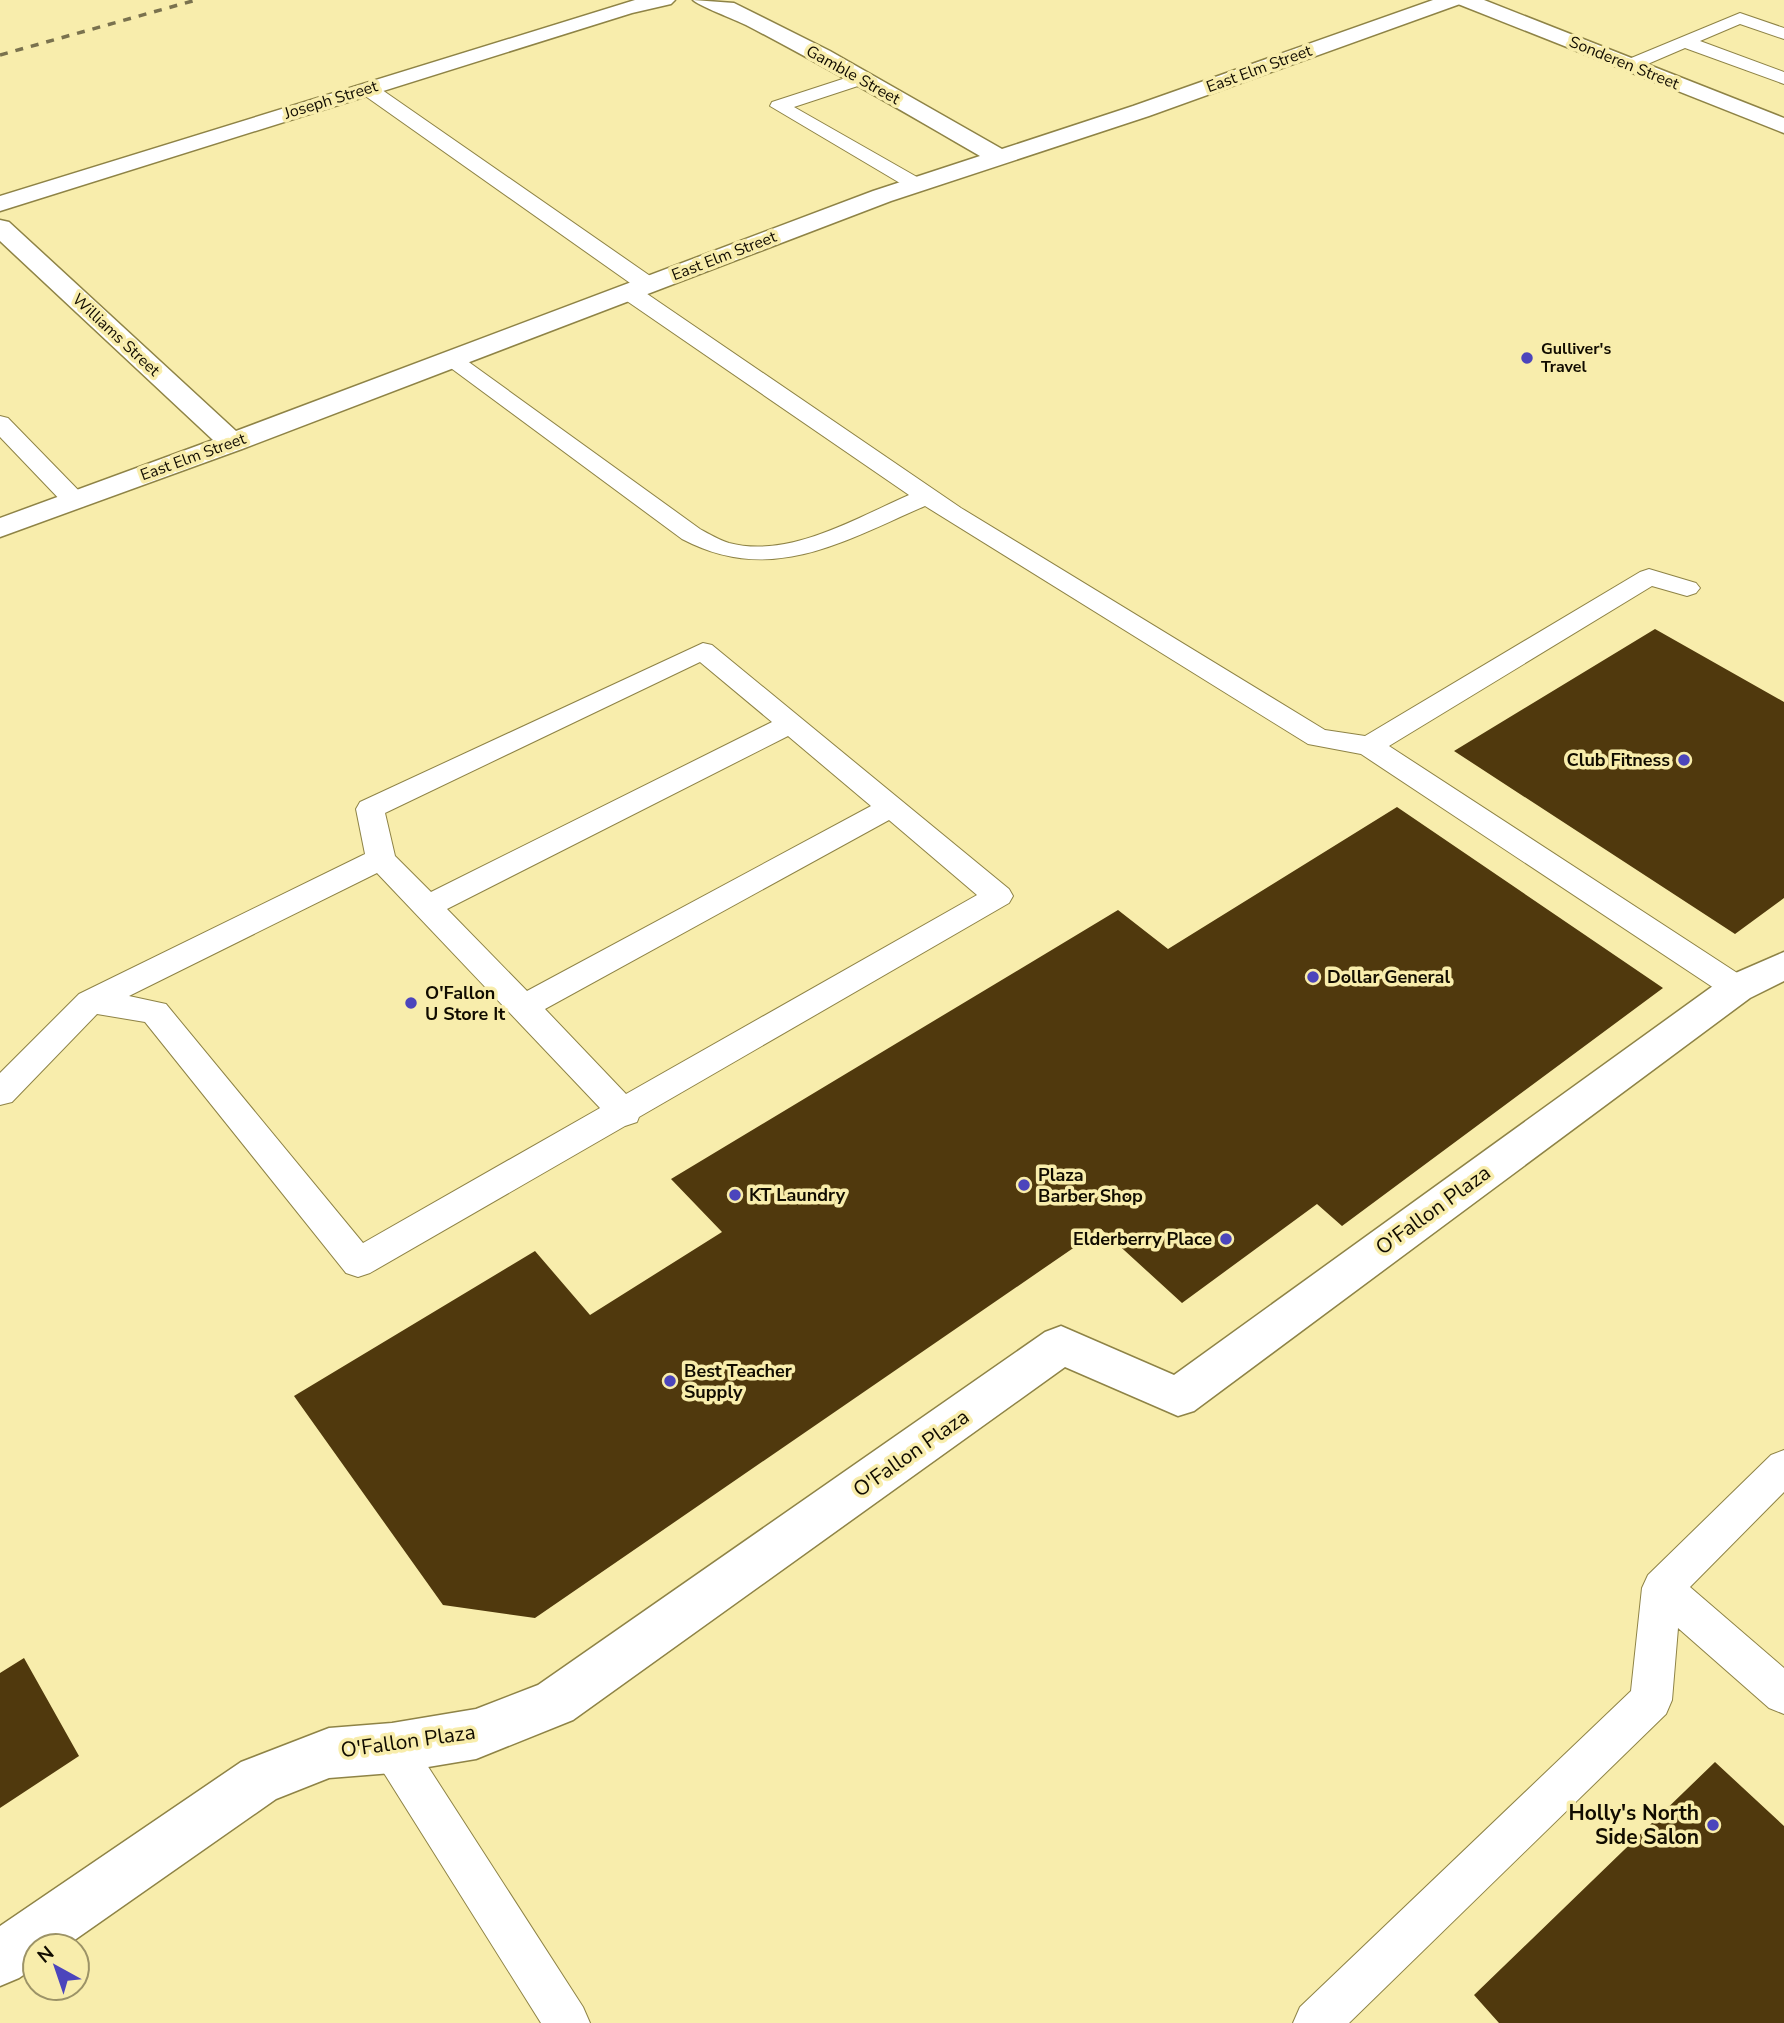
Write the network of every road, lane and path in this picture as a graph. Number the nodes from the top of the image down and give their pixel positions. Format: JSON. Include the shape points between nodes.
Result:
{"nodes":[{"id":1,"x":664,"y":0,"type":"edge"},
{"id":2,"x":704,"y":0,"type":"edge"},
{"id":3,"x":1453,"y":0,"type":"edge"},
{"id":4,"x":1465,"y":0,"type":"edge"},
{"id":5,"x":1784,"y":34,"type":"edge"},
{"id":6,"x":1685,"y":42,"type":"junction"},
{"id":7,"x":1630,"y":65,"type":"junction"},
{"id":8,"x":1784,"y":78,"type":"edge"},
{"id":9,"x":862,"y":79,"type":"junction"},
{"id":10,"x":368,"y":89,"type":"junction"},
{"id":11,"x":1784,"y":126,"type":"edge"},
{"id":12,"x":999,"y":157,"type":"junction"},
{"id":13,"x":917,"y":185,"type":"junction"},
{"id":14,"x":0,"y":204,"type":"edge"},
{"id":15,"x":0,"y":228,"type":"edge"},
{"id":16,"x":639,"y":289,"type":"junction"},
{"id":17,"x":452,"y":360,"type":"junction"},
{"id":18,"x":0,"y":423,"type":"edge"},
{"id":19,"x":232,"y":443,"type":"junction"},
{"id":20,"x":927,"y":496,"type":"junction"},
{"id":21,"x":75,"y":500,"type":"junction"},
{"id":22,"x":0,"y":528,"type":"edge"},
{"id":23,"x":1687,"y":588,"type":"dead end"},
{"id":24,"x":790,"y":724,"type":"junction"},
{"id":25,"x":1369,"y":746,"type":"junction"},
{"id":26,"x":891,"y":807,"type":"junction"},
{"id":27,"x":381,"y":859,"type":"junction"},
{"id":28,"x":427,"y":907,"type":"junction"},
{"id":29,"x":1784,"y":965,"type":"edge"},
{"id":30,"x":1737,"y":988,"type":"junction"},
{"id":31,"x":90,"y":1002,"type":"junction"},
{"id":32,"x":523,"y":1007,"type":"junction"},
{"id":33,"x":0,"y":1093,"type":"edge"},
{"id":34,"x":625,"y":1112,"type":"junction"},
{"id":35,"x":1784,"y":1467,"type":"edge"},
{"id":36,"x":1662,"y":1588,"type":"junction"},
{"id":37,"x":1784,"y":1694,"type":"edge"},
{"id":38,"x":392,"y":1748,"type":"junction"},
{"id":39,"x":0,"y":1959,"type":"edge"},
{"id":40,"x":567,"y":2023,"type":"edge"},
{"id":41,"x":1316,"y":2023,"type":"edge"}],
"edges":[{"from":1,"to":10,"type":"street","name":"Joseph Street"},
{"from":2,"to":9,"type":"street","name":"Gamble Street","via":[[727,7]]},
{"from":3,"to":12,"type":"street","name":"East Elm Street"},
{"from":4,"to":7,"type":"street","name":"Sonderen Street"},
{"from":5,"to":6,"type":"lane","via":[[1740,18]]},
{"from":6,"to":7,"type":"lane"},
{"from":6,"to":8,"type":"lane"},
{"from":7,"to":11,"type":"street","name":"Sonderen Street"},
{"from":9,"to":12,"type":"street","name":"Gamble Street"},
{"from":9,"to":13,"type":"lane","via":[[779,106]]},
{"from":10,"to":14,"type":"street","name":"Joseph Street"},
{"from":10,"to":16,"type":"lane"},
{"from":12,"to":13,"type":"street","name":"East Elm Street"},
{"from":13,"to":16,"type":"street","name":"East Elm Street"},
{"from":15,"to":19,"type":"street","name":"Williams Street"},
{"from":16,"to":17,"type":"street","name":"East Elm Street"},
{"from":16,"to":20,"type":"lane"},
{"from":17,"to":19,"type":"street","name":"East Elm Street"},
{"from":17,"to":20,"type":"lane","via":[[691,534],[728,551],[762,554],[795,550]]},
{"from":18,"to":21,"type":"lane"},
{"from":19,"to":21,"type":"street","name":"East Elm Street"},
{"from":20,"to":25,"type":"lane","via":[[1318,738]]},
{"from":21,"to":22,"type":"street","name":"East Elm Street"},
{"from":23,"to":25,"type":"lane","via":[[1649,577]]},
{"from":24,"to":26,"type":"lane"},
{"from":24,"to":27,"type":"lane","via":[[703,651],[370,808]]},
{"from":24,"to":28,"type":"lane"},
{"from":25,"to":30,"type":"lane"},
{"from":26,"to":32,"type":"lane"},
{"from":26,"to":34,"type":"lane","via":[[998,896]]},
{"from":27,"to":28,"type":"lane"},
{"from":27,"to":31,"type":"lane"},
{"from":28,"to":32,"type":"lane"},
{"from":29,"to":30,"type":"street","name":"O'Fallon Plaza"},
{"from":30,"to":38,"type":"street","name":"O'Fallon Plaza","via":[[1178,1398],[1061,1345],[555,1703],[475,1734]]},
{"from":31,"to":33,"type":"lane"},
{"from":31,"to":34,"type":"lane","via":[[155,1012],[358,1263]]},
{"from":32,"to":34,"type":"lane"},
{"from":35,"to":36,"type":"lane"},
{"from":36,"to":37,"type":"lane"},
{"from":36,"to":41,"type":"lane","via":[[1651,1700]]},
{"from":38,"to":39,"type":"street","name":"O'Fallon Plaza","via":[[329,1753],[260,1780]]},
{"from":38,"to":40,"type":"lane"}]}
